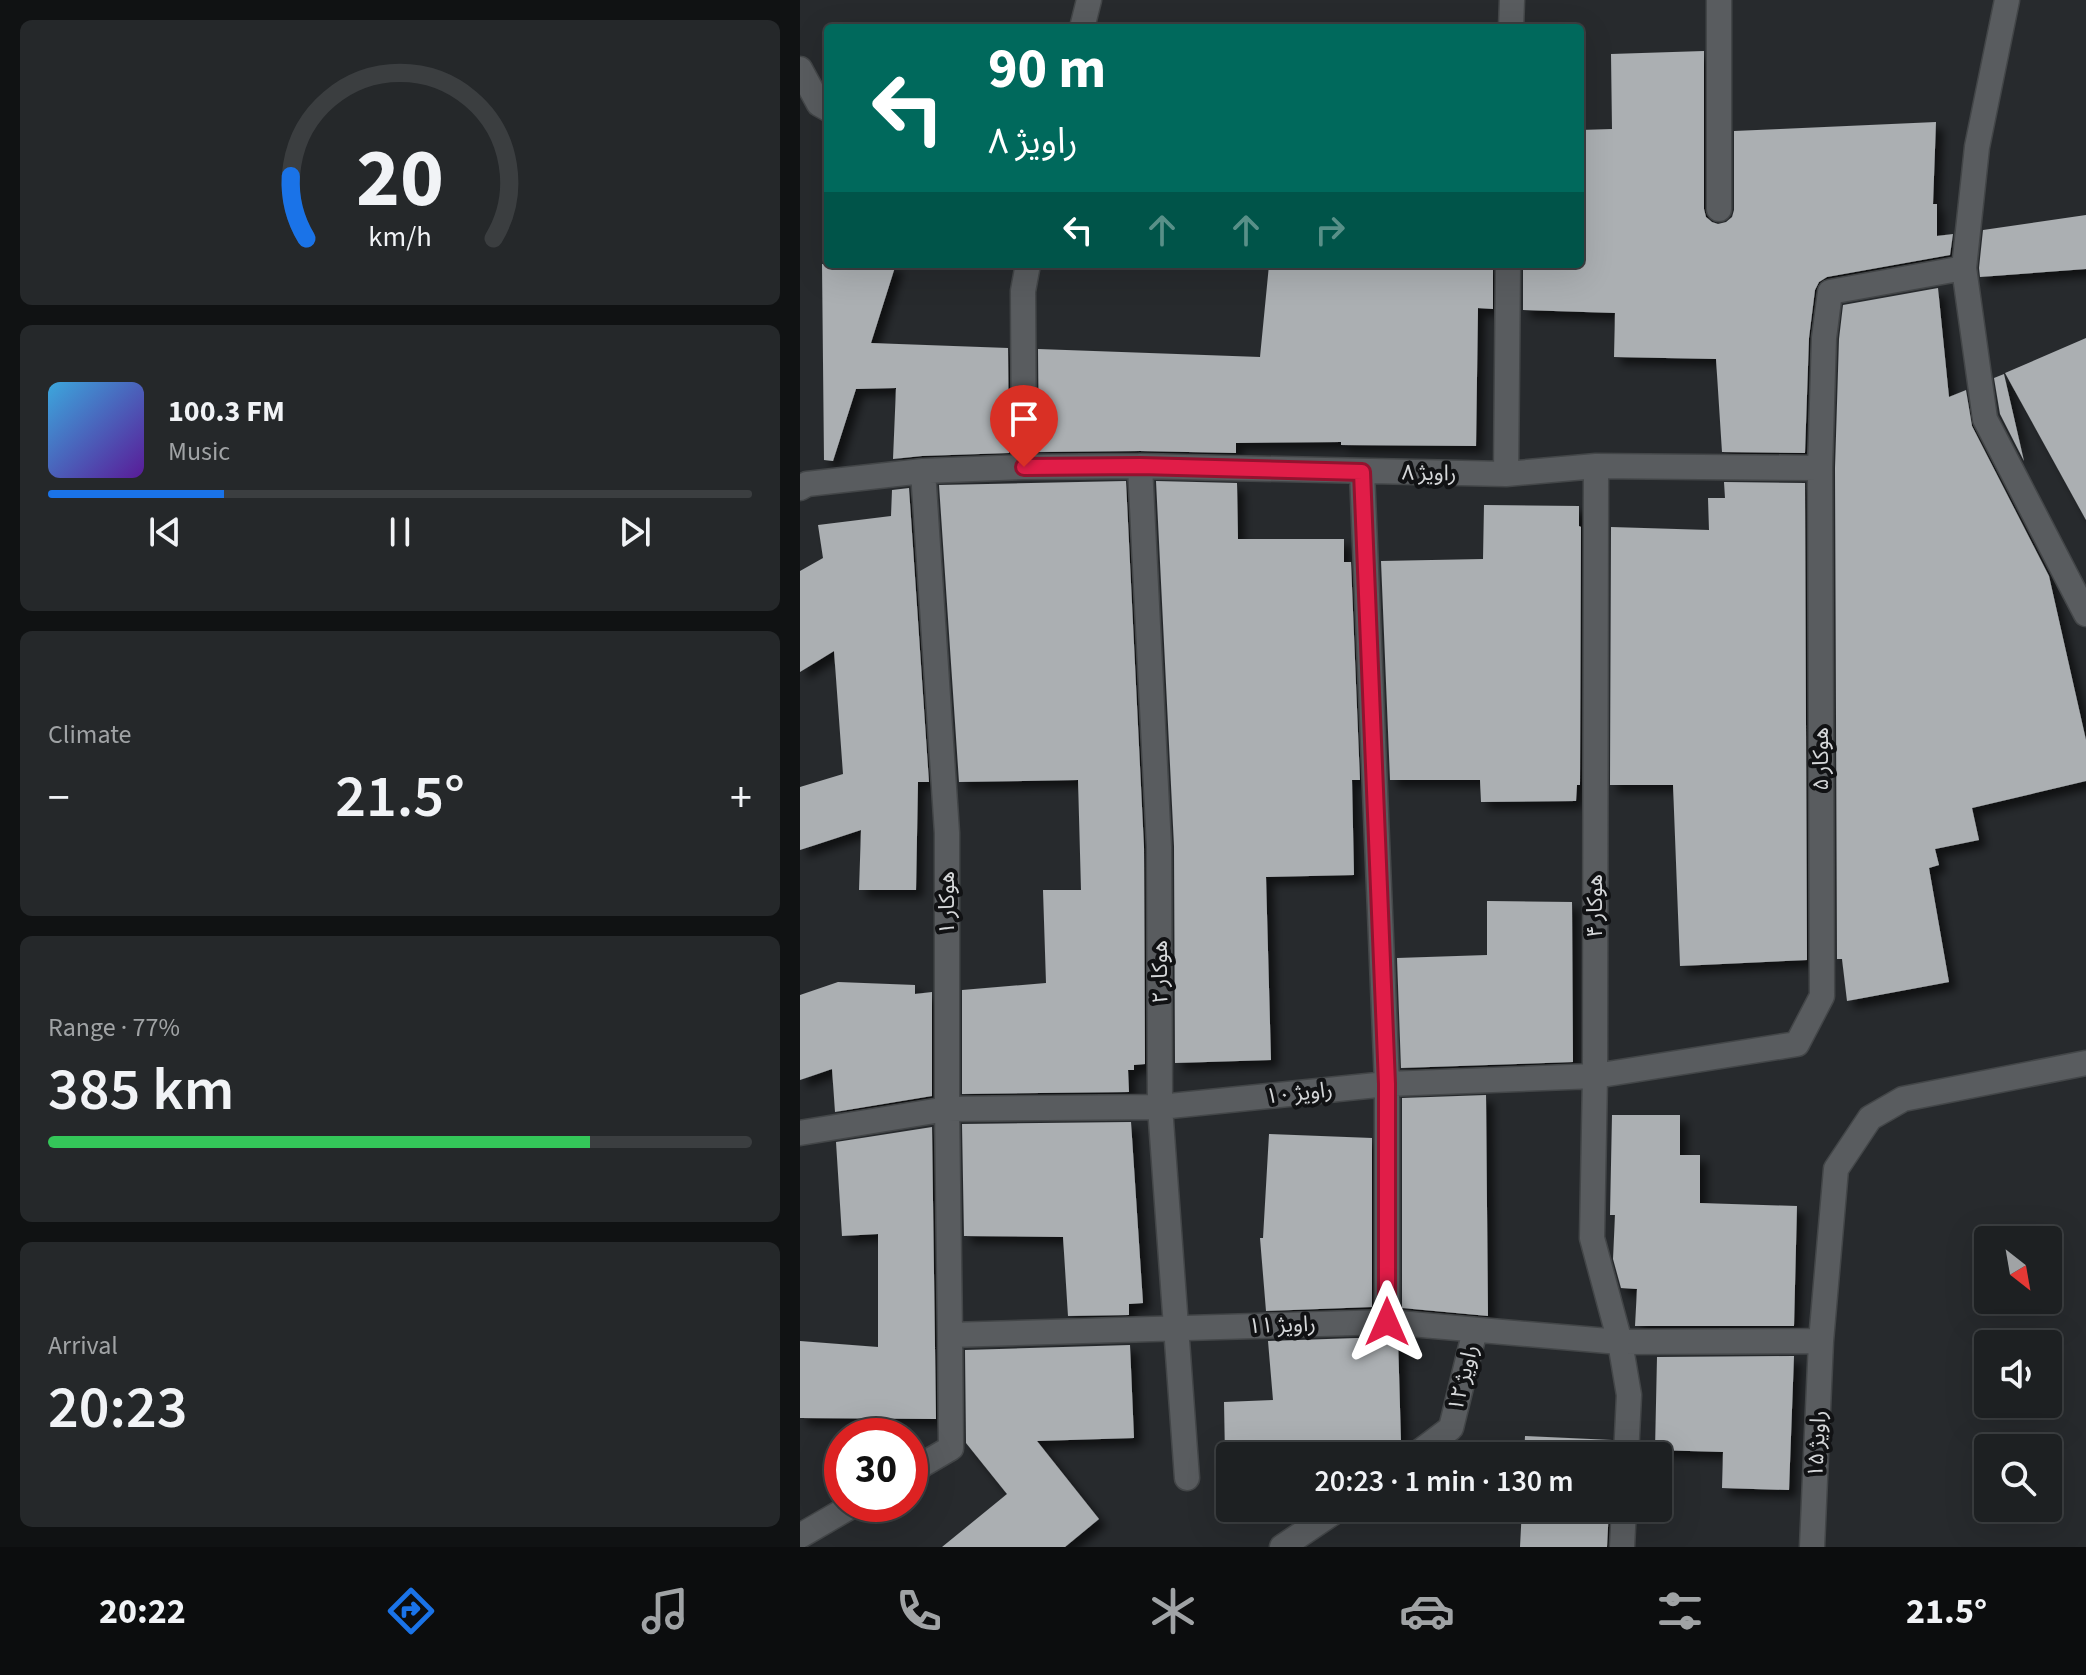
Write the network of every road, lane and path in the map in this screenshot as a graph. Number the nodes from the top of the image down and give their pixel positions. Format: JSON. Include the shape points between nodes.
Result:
{"nodes":[{"id":1,"x":1089,"y":0,"type":"edge"},
{"id":2,"x":1512,"y":0,"type":"edge"},
{"id":3,"x":1719,"y":0,"type":"edge"},
{"id":4,"x":2007,"y":0,"type":"edge"},
{"id":5,"x":1083,"y":24,"type":"edge"},
{"id":6,"x":1511,"y":24,"type":"edge"},
{"id":7,"x":800,"y":69,"type":"edge"},
{"id":8,"x":824,"y":107,"type":"edge"},
{"id":9,"x":1719,"y":209,"type":"dead end"},
{"id":10,"x":1027,"y":268,"type":"edge"},
{"id":11,"x":1508,"y":268,"type":"edge"},
{"id":12,"x":1964,"y":268,"type":"junction"},
{"id":13,"x":1140,"y":466,"type":"junction"},
{"id":14,"x":1596,"y":466,"type":"junction"},
{"id":15,"x":1024,"y":467,"type":"junction"},
{"id":16,"x":1820,"y":468,"type":"junction"},
{"id":17,"x":923,"y":471,"type":"junction"},
{"id":18,"x":1362,"y":472,"type":"junction"},
{"id":19,"x":1506,"y":474,"type":"junction"},
{"id":20,"x":802,"y":482,"type":"edge"},
{"id":21,"x":2086,"y":614,"type":"edge"},
{"id":22,"x":1797,"y":1044,"type":"joint"},
{"id":23,"x":2086,"y":1063,"type":"edge"},
{"id":24,"x":1595,"y":1076,"type":"junction"},
{"id":25,"x":1387,"y":1084,"type":"junction"},
{"id":26,"x":1160,"y":1107,"type":"junction"},
{"id":27,"x":947,"y":1109,"type":"junction"},
{"id":28,"x":800,"y":1133,"type":"edge"},
{"id":29,"x":1387,"y":1322,"type":"junction"},
{"id":30,"x":1177,"y":1328,"type":"junction"},
{"id":31,"x":1475,"y":1330,"type":"junction"},
{"id":32,"x":950,"y":1335,"type":"junction"},
{"id":33,"x":1821,"y":1341,"type":"junction"},
{"id":34,"x":1620,"y":1342,"type":"junction"},
{"id":35,"x":1432,"y":1442,"type":"edge"},
{"id":36,"x":1627,"y":1442,"type":"edge"},
{"id":37,"x":928,"y":1461,"type":"edge"},
{"id":38,"x":1187,"y":1478,"type":"dead end"},
{"id":39,"x":824,"y":1522,"type":"edge"},
{"id":40,"x":1319,"y":1522,"type":"edge"},
{"id":41,"x":1623,"y":1522,"type":"edge"},
{"id":42,"x":800,"y":1536,"type":"edge"},
{"id":43,"x":1282,"y":1547,"type":"edge"},
{"id":44,"x":1622,"y":1547,"type":"edge"},
{"id":45,"x":1812,"y":1547,"type":"edge"}],
"edges":[{"from":1,"to":5,"type":"street"},
{"from":2,"to":6,"type":"street"},
{"from":3,"to":9,"type":"street"},
{"from":4,"to":12,"type":"street","via":[[1977,147]]},
{"from":7,"to":8,"type":"street"},
{"from":10,"to":15,"type":"street"},
{"from":11,"to":19,"type":"street"},
{"from":12,"to":16,"type":"street","name":"هوکار ۵","via":[[1830,292]]},
{"from":12,"to":21,"type":"street","via":[[1985,419]]},
{"from":13,"to":15,"type":"street","name":"راویژ ۸"},
{"from":13,"to":18,"type":"street","name":"راویژ ۸"},
{"from":13,"to":26,"type":"street","name":"هوکار ۲","via":[[1159,847]]},
{"from":14,"to":16,"type":"street","name":"راویژ ۸"},
{"from":14,"to":19,"type":"street","name":"راویژ ۸"},
{"from":14,"to":24,"type":"street","name":"هوکار ۴"},
{"from":15,"to":17,"type":"street","name":"راویژ ۸"},
{"from":16,"to":22,"type":"street","name":"هوکار ۵","via":[[1822,996]]},
{"from":17,"to":20,"type":"street","name":"راویژ ۸"},
{"from":17,"to":27,"type":"street","name":"هوکار ۱","via":[[947,833]]},
{"from":18,"to":19,"type":"street","name":"راویژ ۸"},
{"from":18,"to":25,"type":"street"},
{"from":22,"to":24,"type":"street","name":"راویژ ۱۰"},
{"from":23,"to":33,"type":"street","name":"راویژ ۱۵","via":[[1903,1099],[1870,1118],[1836,1169]]},
{"from":24,"to":25,"type":"street","name":"راویژ ۱۰"},
{"from":24,"to":34,"type":"street","name":"هوکار ۴","via":[[1592,1238]]},
{"from":25,"to":26,"type":"street","name":"راویژ ۱۰"},
{"from":25,"to":29,"type":"street"},
{"from":26,"to":27,"type":"street","name":"راویژ ۱۰"},
{"from":26,"to":30,"type":"street","name":"هوکار ۲"},
{"from":27,"to":28,"type":"street","name":"راویژ ۱۰"},
{"from":27,"to":32,"type":"street","name":"هوکار ۱"},
{"from":29,"to":30,"type":"street","name":"راویژ ۱۱"},
{"from":29,"to":31,"type":"street","name":"راویژ ۱۱"},
{"from":30,"to":32,"type":"street","name":"راویژ ۱۱"},
{"from":30,"to":38,"type":"street","name":"هوکار ۲"},
{"from":31,"to":34,"type":"street","name":"راویژ ۱۱"},
{"from":31,"to":35,"type":"street","name":"راویژ ۱۲","via":[[1451,1428]]},
{"from":32,"to":37,"type":"street","via":[[951,1448]]},
{"from":33,"to":34,"type":"street","name":"راویژ ۱۱"},
{"from":33,"to":45,"type":"street","name":"راویژ ۱۵"},
{"from":34,"to":36,"type":"street","name":"هوکار ۴","via":[[1629,1395]]},
{"from":39,"to":42,"type":"street"},
{"from":40,"to":43,"type":"street"},
{"from":41,"to":44,"type":"street"}]}
